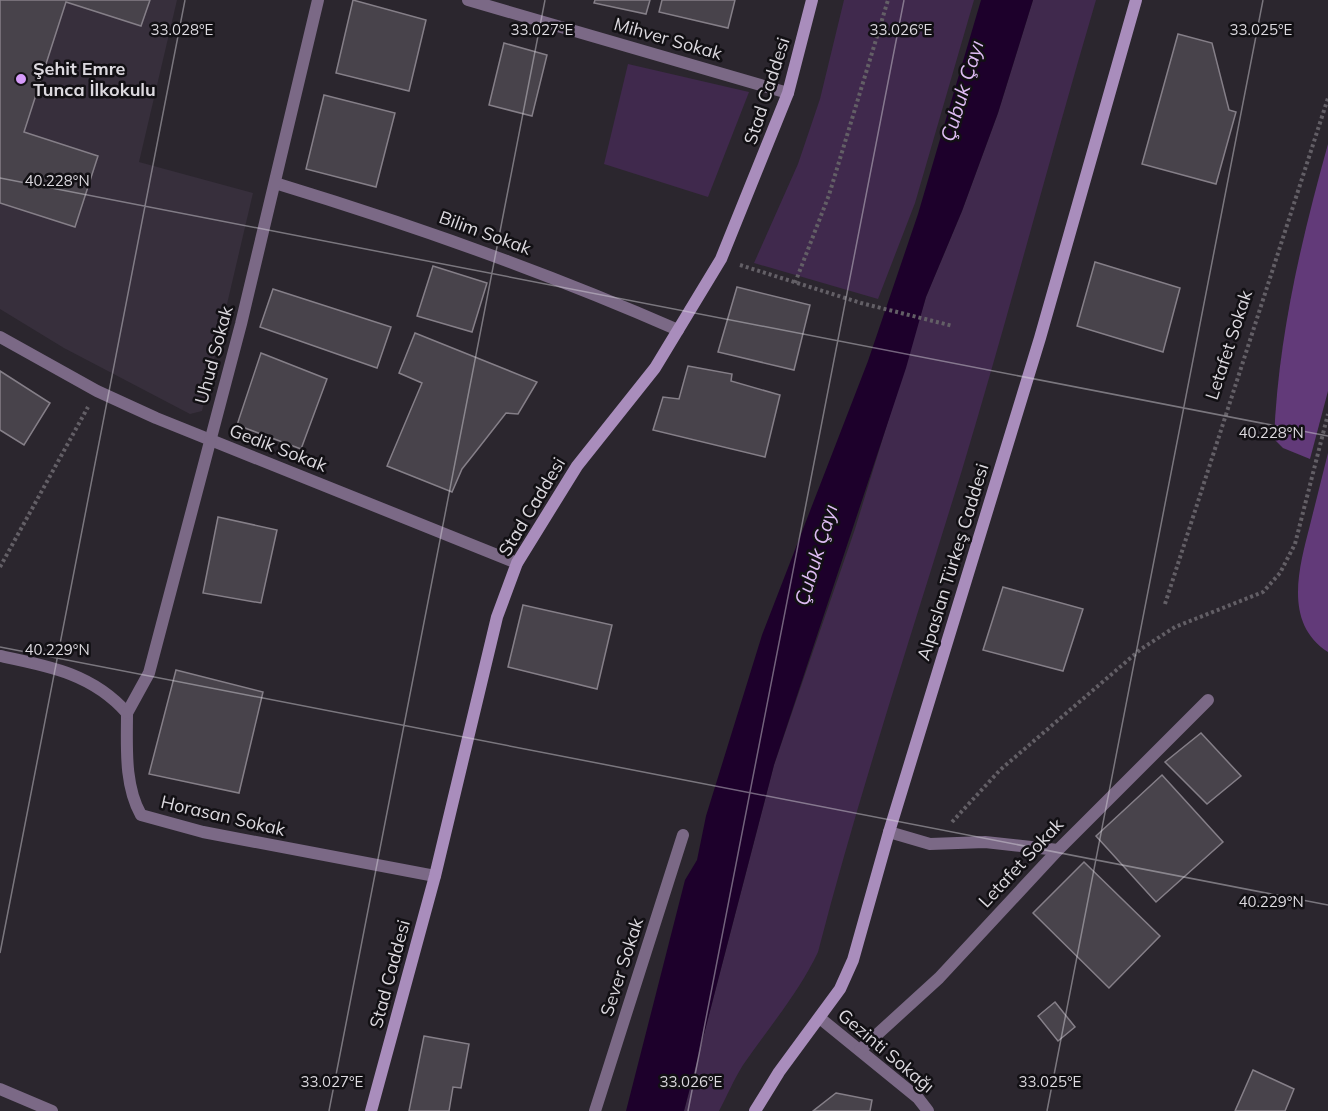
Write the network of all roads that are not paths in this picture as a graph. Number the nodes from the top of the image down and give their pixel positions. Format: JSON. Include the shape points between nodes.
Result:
{"nodes":[{"id":1,"x":318,"y":0,"type":"edge"},
{"id":2,"x":468,"y":0,"type":"edge"},
{"id":3,"x":812,"y":0,"type":"edge"},
{"id":4,"x":1136,"y":0,"type":"edge"},
{"id":5,"x":788,"y":93,"type":"junction"},
{"id":6,"x":275,"y":183,"type":"junction"},
{"id":7,"x":678,"y":330,"type":"junction"},
{"id":8,"x":0,"y":337,"type":"edge"},
{"id":9,"x":210,"y":440,"type":"junction"},
{"id":10,"x":517,"y":563,"type":"junction"},
{"id":11,"x":0,"y":656,"type":"edge"},
{"id":12,"x":1208,"y":700,"type":"dead end"},
{"id":13,"x":127,"y":712,"type":"junction"},
{"id":14,"x":889,"y":832,"type":"junction"},
{"id":15,"x":683,"y":835,"type":"dead end"},
{"id":16,"x":1058,"y":850,"type":"junction"},
{"id":17,"x":435,"y":876,"type":"junction"},
{"id":18,"x":821,"y":1019,"type":"junction"},
{"id":19,"x":860,"y":1050,"type":"junction"},
{"id":20,"x":0,"y":1089,"type":"edge"},
{"id":21,"x":52,"y":1111,"type":"edge"},
{"id":22,"x":371,"y":1111,"type":"edge"},
{"id":23,"x":595,"y":1111,"type":"edge"},
{"id":24,"x":755,"y":1111,"type":"edge"},
{"id":25,"x":928,"y":1111,"type":"edge"}],
"edges":[{"from":1,"to":6,"type":"street","name":"Uhud Sokak"},
{"from":2,"to":5,"type":"street","name":"Mihver Sokak"},
{"from":3,"to":5,"type":"main road","name":"Stad Caddesi"},
{"from":4,"to":14,"type":"main road","name":"Alpaslan Türkeş Caddesi","via":[[1036,348]]},
{"from":5,"to":7,"type":"main road","name":"Stad Caddesi","via":[[722,259]]},
{"from":6,"to":7,"type":"street","name":"Bilim Sokak","via":[[527,267]]},
{"from":6,"to":9,"type":"street","name":"Uhud Sokak"},
{"from":7,"to":10,"type":"main road","name":"Stad Caddesi","via":[[655,368],[577,466]]},
{"from":8,"to":9,"type":"street","name":"Gedik Sokak","via":[[97,391]]},
{"from":9,"to":10,"type":"street","name":"Gedik Sokak"},
{"from":9,"to":13,"type":"street","name":"Uhud Sokak","via":[[149,673]]},
{"from":10,"to":17,"type":"main road","name":"Stad Caddesi","via":[[497,617]]},
{"from":11,"to":13,"type":"street","via":[[38,663],[88,681],[110,693]]},
{"from":12,"to":16,"type":"street","name":"Letafet Sokak"},
{"from":13,"to":17,"type":"street","name":"Horasan Sokak","via":[[127,756],[134,803],[141,815],[203,832]]},
{"from":14,"to":16,"type":"street","via":[[930,844],[985,842]]},
{"from":14,"to":18,"type":"main road","name":"Alpaslan Türkeş Caddesi","via":[[853,960]]},
{"from":15,"to":23,"type":"street","name":"Sever Sokak"},
{"from":16,"to":19,"type":"street","name":"Letafet Sokak","via":[[939,978]]},
{"from":17,"to":22,"type":"main road","name":"Stad Caddesi"},
{"from":18,"to":19,"type":"street","name":"Gezinti Sokağı"},
{"from":18,"to":24,"type":"main road","name":"Alpaslan Türkeş Caddesi","via":[[779,1072]]},
{"from":19,"to":25,"type":"street","name":"Gezinti Sokağı"},
{"from":20,"to":21,"type":"street"}]}
